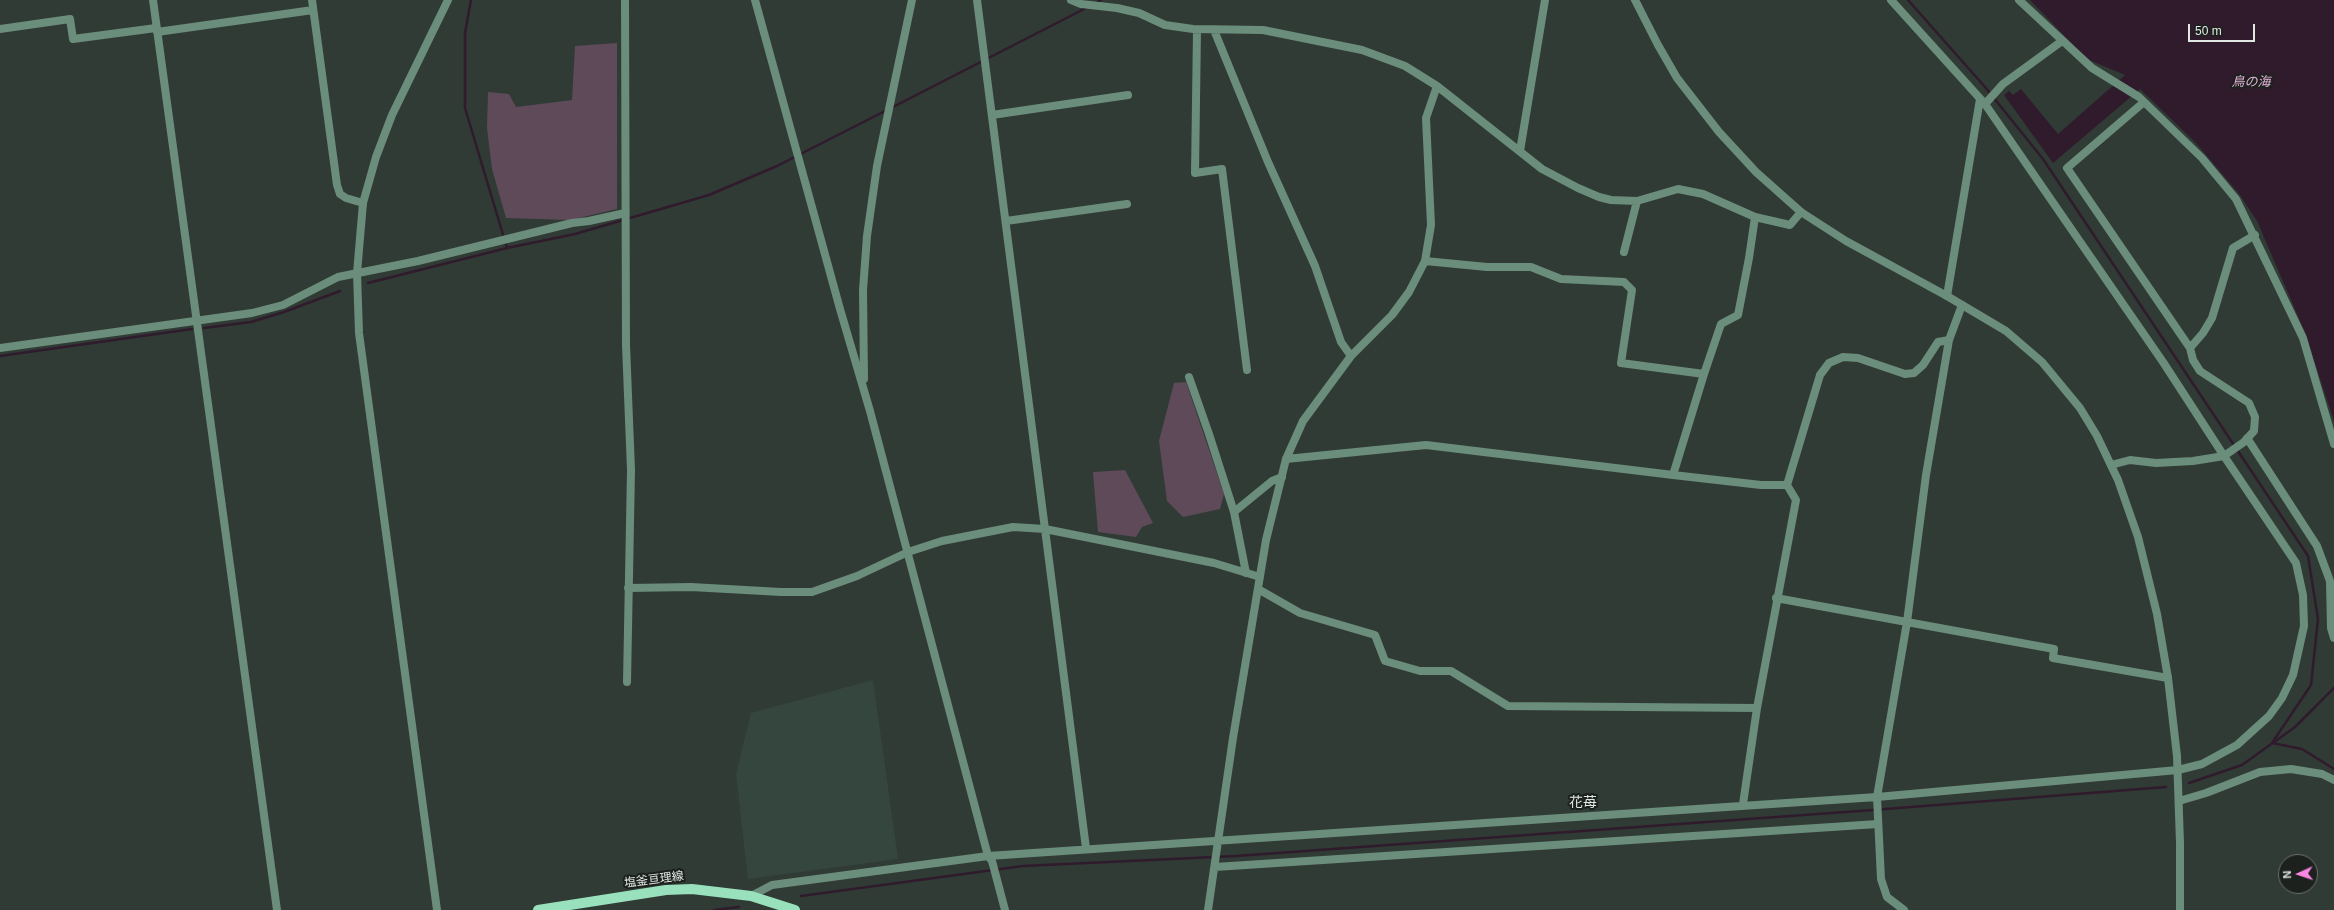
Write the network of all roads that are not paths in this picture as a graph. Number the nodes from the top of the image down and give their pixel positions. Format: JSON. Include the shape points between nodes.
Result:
{"nodes":[{"id":1,"x":153,"y":0,"type":"edge"},
{"id":2,"x":312,"y":0,"type":"edge"},
{"id":3,"x":448,"y":0,"type":"edge"},
{"id":4,"x":625,"y":0,"type":"edge"},
{"id":5,"x":754,"y":0,"type":"edge"},
{"id":6,"x":912,"y":0,"type":"edge"},
{"id":7,"x":977,"y":0,"type":"edge"},
{"id":8,"x":1545,"y":0,"type":"edge"},
{"id":9,"x":1635,"y":0,"type":"edge"},
{"id":10,"x":1891,"y":0,"type":"edge"},
{"id":11,"x":2019,"y":0,"type":"edge"},
{"id":12,"x":1077,"y":1,"type":"edge"},
{"id":13,"x":313,"y":10,"type":"junction"},
{"id":14,"x":0,"y":29,"type":"edge"},
{"id":15,"x":157,"y":30,"type":"junction"},
{"id":16,"x":1197,"y":30,"type":"junction"},
{"id":17,"x":1214,"y":30,"type":"junction"},
{"id":18,"x":2064,"y":44,"type":"junction"},
{"id":19,"x":1437,"y":86,"type":"junction"},
{"id":20,"x":1128,"y":95,"type":"dead end"},
{"id":21,"x":2142,"y":100,"type":"junction"},
{"id":22,"x":1984,"y":101,"type":"junction"},
{"id":23,"x":992,"y":115,"type":"junction"},
{"id":24,"x":1520,"y":151,"type":"junction"},
{"id":25,"x":1637,"y":201,"type":"junction"},
{"id":26,"x":363,"y":203,"type":"junction"},
{"id":27,"x":1127,"y":204,"type":"dead end"},
{"id":28,"x":1802,"y":212,"type":"junction"},
{"id":29,"x":1755,"y":217,"type":"junction"},
{"id":30,"x":625,"y":218,"type":"junction"},
{"id":31,"x":1006,"y":221,"type":"junction"},
{"id":32,"x":2255,"y":235,"type":"junction"},
{"id":33,"x":1624,"y":252,"type":"dead end"},
{"id":34,"x":1426,"y":261,"type":"junction"},
{"id":35,"x":357,"y":273,"type":"junction"},
{"id":36,"x":1947,"y":296,"type":"junction"},
{"id":37,"x":1962,"y":305,"type":"junction"},
{"id":38,"x":197,"y":322,"type":"junction"},
{"id":39,"x":1949,"y":340,"type":"junction"},
{"id":40,"x":0,"y":348,"type":"edge"},
{"id":41,"x":2190,"y":348,"type":"junction"},
{"id":42,"x":1351,"y":356,"type":"junction"},
{"id":43,"x":1247,"y":370,"type":"dead end"},
{"id":44,"x":1704,"y":374,"type":"junction"},
{"id":45,"x":1189,"y":377,"type":"dead end"},
{"id":46,"x":864,"y":390,"type":"junction"},
{"id":47,"x":2246,"y":440,"type":"junction"},
{"id":48,"x":2334,"y":444,"type":"edge"},
{"id":49,"x":2224,"y":456,"type":"junction"},
{"id":50,"x":1286,"y":460,"type":"junction"},
{"id":51,"x":2111,"y":465,"type":"junction"},
{"id":52,"x":1674,"y":475,"type":"junction"},
{"id":53,"x":1282,"y":477,"type":"junction"},
{"id":54,"x":1788,"y":486,"type":"junction"},
{"id":55,"x":1234,"y":512,"type":"junction"},
{"id":56,"x":1045,"y":529,"type":"junction"},
{"id":57,"x":908,"y":552,"type":"junction"},
{"id":58,"x":1246,"y":573,"type":"junction"},
{"id":59,"x":1260,"y":577,"type":"junction"},
{"id":60,"x":628,"y":588,"type":"junction"},
{"id":61,"x":1258,"y":589,"type":"junction"},
{"id":62,"x":1776,"y":598,"type":"junction"},
{"id":63,"x":1907,"y":622,"type":"junction"},
{"id":64,"x":2334,"y":638,"type":"edge"},
{"id":65,"x":2168,"y":678,"type":"junction"},
{"id":66,"x":627,"y":682,"type":"dead end"},
{"id":67,"x":1757,"y":708,"type":"junction"},
{"id":68,"x":2178,"y":770,"type":"junction"},
{"id":69,"x":2334,"y":780,"type":"edge"},
{"id":70,"x":1877,"y":797,"type":"junction"},
{"id":71,"x":2179,"y":801,"type":"junction"},
{"id":72,"x":1743,"y":804,"type":"junction"},
{"id":73,"x":1878,"y":824,"type":"junction"},
{"id":74,"x":1218,"y":841,"type":"junction"},
{"id":75,"x":1086,"y":848,"type":"junction"},
{"id":76,"x":990,"y":859,"type":"junction"},
{"id":77,"x":1215,"y":867,"type":"junction"},
{"id":78,"x":751,"y":896,"type":"junction"},
{"id":79,"x":277,"y":910,"type":"edge"},
{"id":80,"x":437,"y":910,"type":"edge"},
{"id":81,"x":538,"y":910,"type":"edge"},
{"id":82,"x":794,"y":910,"type":"edge"},
{"id":83,"x":1005,"y":910,"type":"edge"},
{"id":84,"x":1208,"y":910,"type":"edge"},
{"id":85,"x":1904,"y":910,"type":"edge"},
{"id":86,"x":2180,"y":910,"type":"edge"}],
"edges":[{"from":1,"to":15,"type":"street"},
{"from":2,"to":13,"type":"street"},
{"from":3,"to":26,"type":"street","via":[[384,134]]},
{"from":4,"to":30,"type":"street"},
{"from":5,"to":46,"type":"street"},
{"from":6,"to":46,"type":"street","via":[[877,166],[867,236],[863,290]]},
{"from":7,"to":23,"type":"street"},
{"from":8,"to":24,"type":"street"},
{"from":9,"to":28,"type":"street","via":[[1658,45],[1696,104],[1756,172]]},
{"from":10,"to":22,"type":"street"},
{"from":11,"to":18,"type":"street"},
{"from":12,"to":16,"type":"street","via":[[1139,13],[1165,25]]},
{"from":13,"to":15,"type":"street"},
{"from":13,"to":26,"type":"street","via":[[337,185],[340,194]]},
{"from":14,"to":15,"type":"street","via":[[70,19],[73,39]]},
{"from":15,"to":38,"type":"street"},
{"from":16,"to":17,"type":"street"},
{"from":16,"to":43,"type":"street","via":[[1195,173],[1222,169]]},
{"from":17,"to":19,"type":"street","via":[[1263,30],[1362,50],[1405,66]]},
{"from":17,"to":42,"type":"street","via":[[1268,162],[1315,266],[1341,342]]},
{"from":18,"to":21,"type":"street","via":[[2092,68]]},
{"from":18,"to":22,"type":"street","via":[[2003,84]]},
{"from":19,"to":24,"type":"street"},
{"from":19,"to":34,"type":"street","via":[[1426,118],[1431,225]]},
{"from":20,"to":23,"type":"street"},
{"from":21,"to":32,"type":"street","via":[[2202,158],[2236,199]]},
{"from":21,"to":41,"type":"street","via":[[2067,168]]},
{"from":22,"to":36,"type":"street"},
{"from":22,"to":49,"type":"street","via":[[2163,362]]},
{"from":23,"to":31,"type":"street"},
{"from":24,"to":25,"type":"street","via":[[1542,169],[1578,188],[1611,200]]},
{"from":25,"to":29,"type":"street","via":[[1678,189],[1704,194]]},
{"from":25,"to":33,"type":"street"},
{"from":26,"to":35,"type":"street"},
{"from":27,"to":31,"type":"street"},
{"from":28,"to":29,"type":"street","via":[[1790,225]]},
{"from":28,"to":36,"type":"street","via":[[1846,241]]},
{"from":29,"to":44,"type":"street","via":[[1738,315],[1721,324]]},
{"from":30,"to":35,"type":"street","via":[[507,238],[418,261]]},
{"from":30,"to":60,"type":"street","via":[[626,345],[631,470]]},
{"from":31,"to":56,"type":"street"},
{"from":32,"to":41,"type":"street","via":[[2233,248],[2212,318]]},
{"from":32,"to":48,"type":"street","via":[[2303,338]]},
{"from":34,"to":42,"type":"street","via":[[1416,281],[1392,315]]},
{"from":34,"to":44,"type":"street","via":[[1487,267],[1531,267],[1561,279],[1624,282],[1632,290],[1621,363]]},
{"from":35,"to":38,"type":"street","via":[[338,277],[283,305]]},
{"from":35,"to":80,"type":"street","via":[[359,333]]},
{"from":36,"to":37,"type":"street"},
{"from":37,"to":39,"type":"street"},
{"from":37,"to":51,"type":"street","via":[[2006,331],[2042,362],[2080,408]]},
{"from":38,"to":40,"type":"street"},
{"from":38,"to":79,"type":"street"},
{"from":39,"to":54,"type":"street","via":[[1938,342],[1923,365],[1914,373],[1905,374],[1858,358],[1843,357],[1829,363],[1820,375]]},
{"from":39,"to":63,"type":"street","via":[[1926,475]]},
{"from":41,"to":47,"type":"street","via":[[2193,360],[2200,371],[2249,403],[2255,417],[2254,431]]},
{"from":42,"to":50,"type":"street","via":[[1303,420]]},
{"from":44,"to":52,"type":"street"},
{"from":45,"to":55,"type":"street"},
{"from":46,"to":57,"type":"street"},
{"from":47,"to":49,"type":"street"},
{"from":47,"to":64,"type":"street","via":[[2317,546],[2330,581],[2331,628]]},
{"from":49,"to":51,"type":"street","via":[[2193,462],[2156,463],[2130,460]]},
{"from":49,"to":68,"type":"street","via":[[2296,563],[2303,595],[2304,626],[2293,675],[2282,698],[2269,716],[2237,745],[2220,756]]},
{"from":50,"to":52,"type":"street","via":[[1426,445]]},
{"from":50,"to":53,"type":"street"},
{"from":51,"to":65,"type":"street","via":[[2138,537],[2157,614]]},
{"from":52,"to":54,"type":"street"},
{"from":53,"to":55,"type":"street","via":[[1272,481]]},
{"from":53,"to":59,"type":"street","via":[[1266,540]]},
{"from":54,"to":62,"type":"street","via":[[1796,500]]},
{"from":55,"to":58,"type":"street"},
{"from":56,"to":57,"type":"street","via":[[1013,527],[949,540]]},
{"from":56,"to":58,"type":"street","via":[[1216,564]]},
{"from":56,"to":75,"type":"street"},
{"from":57,"to":60,"type":"street","via":[[857,576],[812,592],[691,587]]},
{"from":57,"to":76,"type":"street"},
{"from":58,"to":59,"type":"street"},
{"from":59,"to":61,"type":"street"},
{"from":60,"to":66,"type":"street"},
{"from":61,"to":67,"type":"street","via":[[1300,613],[1375,635],[1385,661],[1420,671],[1451,671],[1508,706]]},
{"from":61,"to":74,"type":"street"},
{"from":62,"to":63,"type":"street"},
{"from":62,"to":67,"type":"street"},
{"from":63,"to":65,"type":"street","via":[[2054,649],[2053,658]]},
{"from":63,"to":70,"type":"street"},
{"from":65,"to":68,"type":"street"},
{"from":67,"to":72,"type":"street"},
{"from":68,"to":70,"type":"street"},
{"from":68,"to":71,"type":"street"},
{"from":69,"to":71,"type":"street","via":[[2322,774],[2291,769],[2260,772]]},
{"from":70,"to":72,"type":"street"},
{"from":70,"to":73,"type":"street"},
{"from":71,"to":86,"type":"street"},
{"from":72,"to":74,"type":"street"},
{"from":73,"to":77,"type":"street"},
{"from":73,"to":85,"type":"street","via":[[1881,879],[1887,897]]},
{"from":74,"to":75,"type":"street"},
{"from":74,"to":77,"type":"street"},
{"from":75,"to":76,"type":"street"},
{"from":76,"to":78,"type":"street","via":[[772,885]]},
{"from":76,"to":83,"type":"street"},
{"from":77,"to":84,"type":"street"},
{"from":78,"to":81,"type":"main road","name":"塩釜亘理線","via":[[692,889],[666,890]]},
{"from":78,"to":82,"type":"main road","name":"塩釜亘理線"}]}
